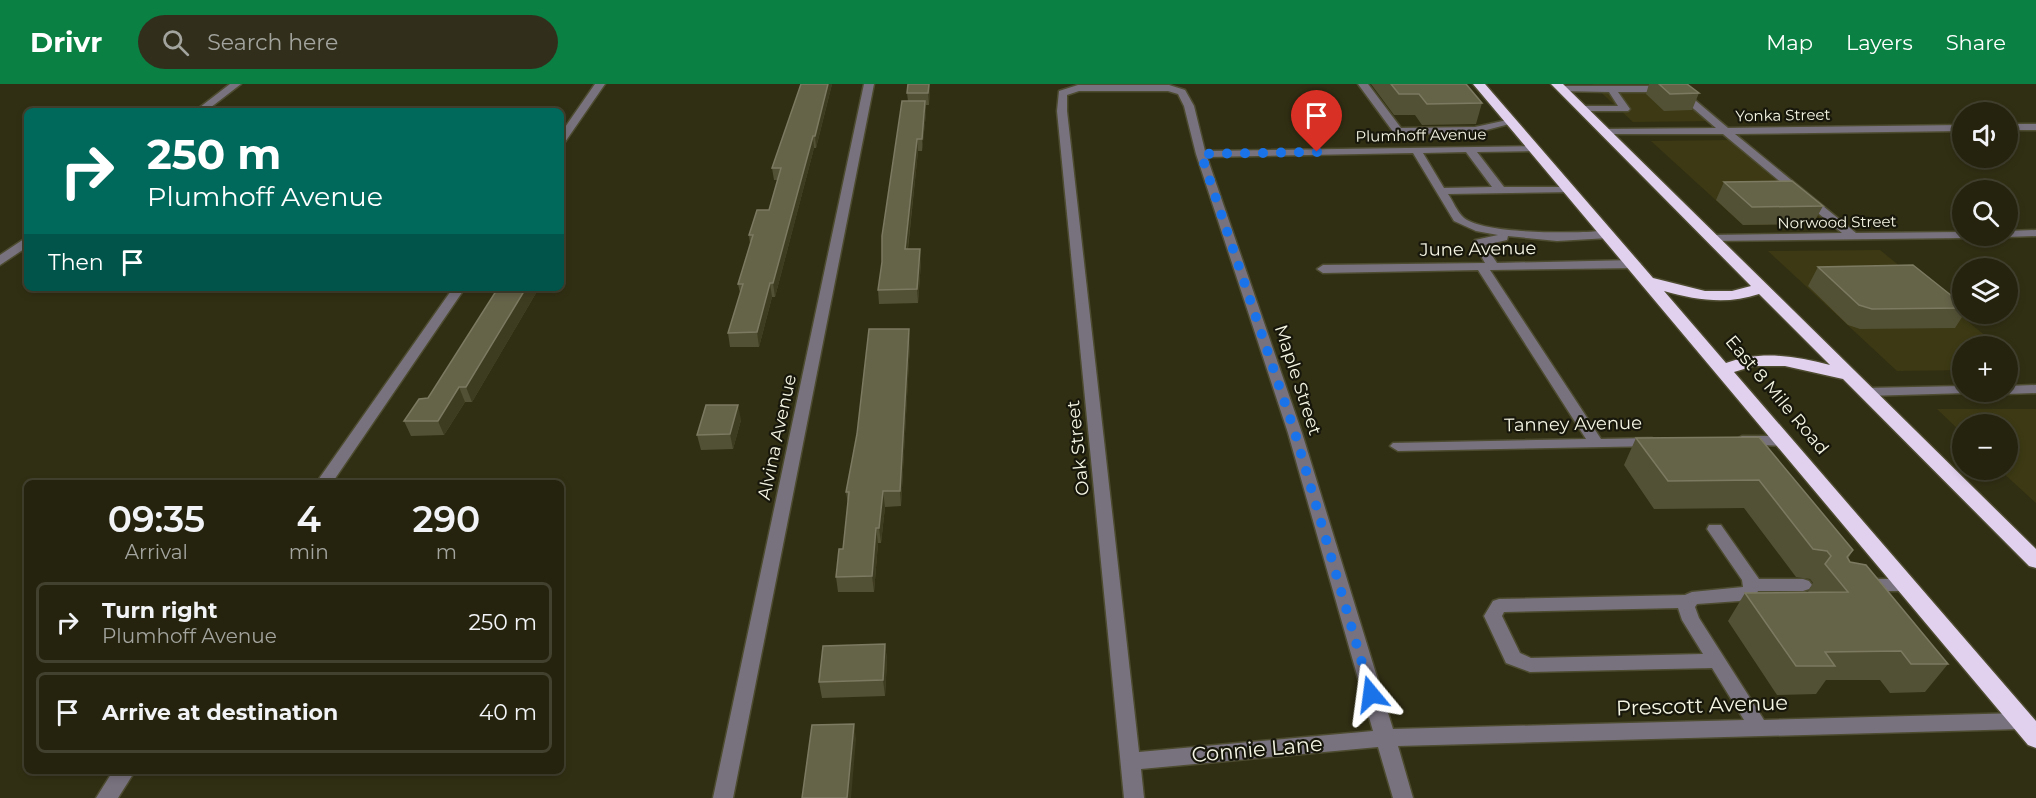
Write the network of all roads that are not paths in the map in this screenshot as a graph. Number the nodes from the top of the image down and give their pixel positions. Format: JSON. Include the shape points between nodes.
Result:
{"nodes":[{"id":1,"x":236,"y":84,"type":"edge"},
{"id":2,"x":600,"y":84,"type":"edge"},
{"id":3,"x":869,"y":84,"type":"edge"},
{"id":4,"x":1363,"y":84,"type":"edge"},
{"id":5,"x":1479,"y":84,"type":"edge"},
{"id":6,"x":1558,"y":85,"type":"edge"},
{"id":7,"x":1609,"y":87,"type":"edge"},
{"id":8,"x":1666,"y":87,"type":"edge"},
{"id":9,"x":1062,"y":93,"type":"joint"},
{"id":10,"x":204,"y":108,"type":"edge"},
{"id":11,"x":1581,"y":108,"type":"junction"},
{"id":12,"x":1512,"y":122,"type":"junction"},
{"id":13,"x":2018,"y":127,"type":"edge"},
{"id":14,"x":2036,"y":127,"type":"edge"},
{"id":15,"x":1952,"y":128,"type":"edge"},
{"id":16,"x":1725,"y":130,"type":"junction"},
{"id":17,"x":1398,"y":131,"type":"junction"},
{"id":18,"x":1605,"y":132,"type":"junction"},
{"id":19,"x":564,"y":136,"type":"edge"},
{"id":20,"x":1534,"y":148,"type":"junction"},
{"id":21,"x":1469,"y":149,"type":"junction"},
{"id":22,"x":1413,"y":150,"type":"junction"},
{"id":23,"x":1201,"y":154,"type":"junction"},
{"id":24,"x":1500,"y":190,"type":"junction"},
{"id":25,"x":1570,"y":190,"type":"junction"},
{"id":26,"x":1442,"y":191,"type":"junction"},
{"id":27,"x":2036,"y":233,"type":"edge"},
{"id":28,"x":2018,"y":234,"type":"edge"},
{"id":29,"x":1609,"y":235,"type":"junction"},
{"id":30,"x":1952,"y":235,"type":"edge"},
{"id":31,"x":1567,"y":236,"type":"junction"},
{"id":32,"x":1852,"y":236,"type":"junction"},
{"id":33,"x":1712,"y":239,"type":"junction"},
{"id":34,"x":24,"y":243,"type":"edge"},
{"id":35,"x":0,"y":261,"type":"edge"},
{"id":36,"x":1635,"y":264,"type":"junction"},
{"id":37,"x":1487,"y":267,"type":"junction"},
{"id":38,"x":1323,"y":269,"type":"dead end"},
{"id":39,"x":1650,"y":282,"type":"junction"},
{"id":40,"x":1760,"y":288,"type":"junction"},
{"id":41,"x":457,"y":291,"type":"edge"},
{"id":42,"x":1724,"y":370,"type":"junction"},
{"id":43,"x":1848,"y":375,"type":"junction"},
{"id":44,"x":1952,"y":390,"type":"edge"},
{"id":45,"x":2018,"y":390,"type":"edge"},
{"id":46,"x":2035,"y":390,"type":"edge"},
{"id":47,"x":1866,"y":392,"type":"junction"},
{"id":48,"x":1730,"y":441,"type":"edge"},
{"id":49,"x":1784,"y":441,"type":"junction"},
{"id":50,"x":1663,"y":442,"type":"edge"},
{"id":51,"x":1596,"y":443,"type":"junction"},
{"id":52,"x":1398,"y":446,"type":"dead end"},
{"id":53,"x":326,"y":480,"type":"edge"},
{"id":54,"x":1715,"y":529,"type":"dead end"},
{"id":55,"x":2036,"y":561,"type":"edge"},
{"id":56,"x":1753,"y":585,"type":"junction"},
{"id":57,"x":1803,"y":585,"type":"dead end"},
{"id":58,"x":1845,"y":585,"type":"edge"},
{"id":59,"x":1906,"y":585,"type":"junction"},
{"id":60,"x":1690,"y":601,"type":"junction"},
{"id":61,"x":1717,"y":661,"type":"junction"},
{"id":62,"x":1759,"y":728,"type":"junction"},
{"id":63,"x":2029,"y":730,"type":"edge"},
{"id":64,"x":1383,"y":738,"type":"junction"},
{"id":65,"x":1130,"y":761,"type":"junction"},
{"id":66,"x":123,"y":774,"type":"edge"},
{"id":67,"x":106,"y":798,"type":"edge"},
{"id":68,"x":723,"y":798,"type":"edge"},
{"id":69,"x":1134,"y":798,"type":"edge"},
{"id":70,"x":1403,"y":798,"type":"edge"}],
"edges":[{"from":1,"to":10,"type":"street"},
{"from":2,"to":19,"type":"street"},
{"from":3,"to":68,"type":"street","name":"Alvina Avenue"},
{"from":4,"to":17,"type":"street"},
{"from":5,"to":12,"type":"highway","name":"East 8 Mile Road"},
{"from":6,"to":7,"type":"street"},
{"from":6,"to":11,"type":"highway"},
{"from":7,"to":8,"type":"street"},
{"from":7,"to":11,"type":"street","via":[[1625,109]]},
{"from":8,"to":16,"type":"street"},
{"from":9,"to":23,"type":"street","name":"Maple Street","via":[[1078,88],[1182,92]]},
{"from":9,"to":65,"type":"street","name":"Oak Street"},
{"from":11,"to":18,"type":"highway"},
{"from":12,"to":17,"type":"street","via":[[1475,130]]},
{"from":12,"to":20,"type":"highway","name":"East 8 Mile Road"},
{"from":13,"to":14,"type":"street"},
{"from":15,"to":16,"type":"street","name":"Yonka Street"},
{"from":16,"to":18,"type":"street","name":"Yonka Street"},
{"from":16,"to":32,"type":"street"},
{"from":17,"to":22,"type":"street"},
{"from":18,"to":33,"type":"highway"},
{"from":20,"to":21,"type":"street","name":"Plumhoff Avenue"},
{"from":20,"to":25,"type":"highway","name":"East 8 Mile Road"},
{"from":21,"to":22,"type":"street","name":"Plumhoff Avenue"},
{"from":21,"to":24,"type":"street"},
{"from":22,"to":23,"type":"street","name":"Plumhoff Avenue"},
{"from":22,"to":26,"type":"street"},
{"from":23,"to":64,"type":"street","name":"Maple Street","via":[[1295,433]]},
{"from":24,"to":25,"type":"street"},
{"from":24,"to":26,"type":"street"},
{"from":25,"to":29,"type":"highway","name":"East 8 Mile Road"},
{"from":26,"to":31,"type":"street","via":[[1458,219],[1470,226]]},
{"from":27,"to":28,"type":"street"},
{"from":29,"to":31,"type":"street"},
{"from":29,"to":36,"type":"highway","name":"East 8 Mile Road"},
{"from":30,"to":32,"type":"street","name":"Norwood Street"},
{"from":31,"to":37,"type":"street","via":[[1483,240],[1479,245]]},
{"from":32,"to":33,"type":"street","name":"Norwood Street"},
{"from":33,"to":40,"type":"highway"},
{"from":34,"to":35,"type":"street"},
{"from":36,"to":37,"type":"street","name":"June Avenue"},
{"from":36,"to":39,"type":"highway","name":"East 8 Mile Road"},
{"from":37,"to":38,"type":"street","name":"June Avenue"},
{"from":37,"to":51,"type":"street"},
{"from":39,"to":40,"type":"highway","via":[[1718,298]]},
{"from":39,"to":42,"type":"highway","name":"East 8 Mile Road"},
{"from":40,"to":43,"type":"highway"},
{"from":41,"to":53,"type":"street"},
{"from":42,"to":43,"type":"highway","via":[[1738,363],[1767,359]]},
{"from":42,"to":49,"type":"highway","name":"East 8 Mile Road"},
{"from":43,"to":47,"type":"highway"},
{"from":44,"to":47,"type":"street"},
{"from":45,"to":46,"type":"street"},
{"from":47,"to":55,"type":"highway"},
{"from":48,"to":49,"type":"street"},
{"from":49,"to":59,"type":"highway","name":"East 8 Mile Road"},
{"from":50,"to":51,"type":"street","name":"Tanney Avenue"},
{"from":51,"to":52,"type":"street","name":"Tanney Avenue"},
{"from":54,"to":56,"type":"street"},
{"from":56,"to":57,"type":"street"},
{"from":56,"to":60,"type":"street","via":[[1749,592],[1739,595]]},
{"from":58,"to":59,"type":"street"},
{"from":59,"to":63,"type":"highway","name":"East 8 Mile Road"},
{"from":60,"to":61,"type":"street","via":[[1686,606],[1691,620]]},
{"from":60,"to":61,"type":"street","via":[[1499,606],[1493,616],[1513,658],[1530,665]]},
{"from":61,"to":62,"type":"street"},
{"from":62,"to":63,"type":"street","name":"Prescott Avenue"},
{"from":62,"to":64,"type":"street","name":"Prescott Avenue"},
{"from":64,"to":65,"type":"street","name":"Connie Lane"},
{"from":64,"to":70,"type":"street","name":"Maple Street"},
{"from":65,"to":69,"type":"street","name":"Oak Street"},
{"from":66,"to":67,"type":"street"}]}
